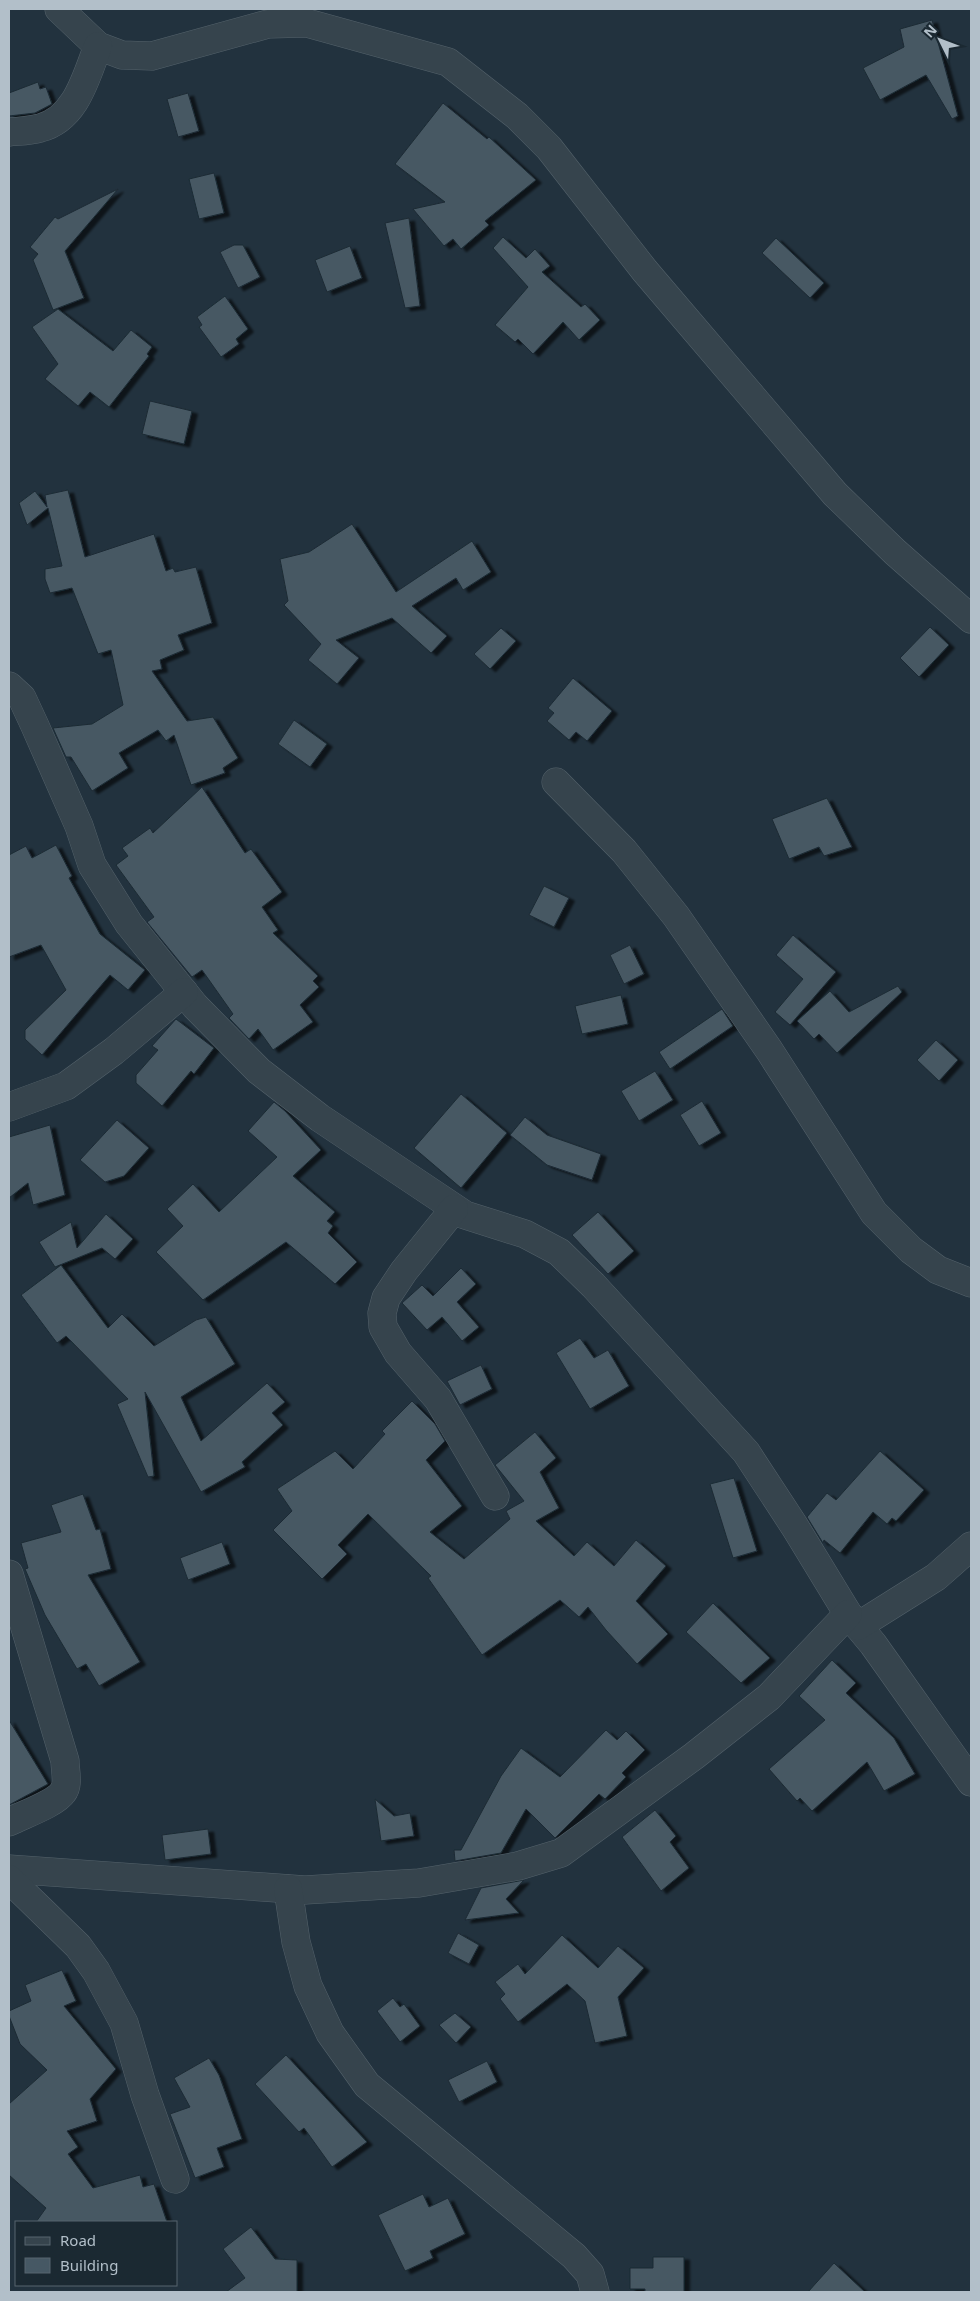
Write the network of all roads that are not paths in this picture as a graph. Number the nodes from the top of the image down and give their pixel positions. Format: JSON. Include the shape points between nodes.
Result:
{"nodes":[{"id":1,"x":59,"y":9,"type":"edge"},
{"id":2,"x":98,"y":46,"type":"junction"},
{"id":3,"x":9,"y":132,"type":"edge"},
{"id":4,"x":971,"y":619,"type":"edge"},
{"id":5,"x":9,"y":686,"type":"edge"},
{"id":6,"x":556,"y":782,"type":"dead end"},
{"id":7,"x":184,"y":992,"type":"junction"},
{"id":8,"x":9,"y":1107,"type":"edge"},
{"id":9,"x":454,"y":1209,"type":"junction"},
{"id":10,"x":971,"y":1283,"type":"edge"},
{"id":11,"x":495,"y":1496,"type":"dead end"},
{"id":12,"x":971,"y":1546,"type":"edge"},
{"id":13,"x":9,"y":1574,"type":"edge"},
{"id":14,"x":853,"y":1620,"type":"junction"},
{"id":15,"x":971,"y":1782,"type":"edge"},
{"id":16,"x":9,"y":1822,"type":"edge"},
{"id":17,"x":9,"y":1869,"type":"edge"},
{"id":18,"x":9,"y":1879,"type":"edge"},
{"id":19,"x":288,"y":1888,"type":"junction"},
{"id":20,"x":175,"y":2179,"type":"dead end"},
{"id":21,"x":595,"y":2292,"type":"edge"}],
"edges":[{"from":1,"to":2,"type":"street"},
{"from":2,"to":3,"type":"street","via":[[78,97],[60,118],[41,128]]},
{"from":2,"to":4,"type":"street","via":[[122,55],[152,56],[268,24],[307,23],[448,62],[517,116],[549,148],[645,271],[835,494]]},
{"from":5,"to":7,"type":"street","via":[[22,698],[35,726],[79,826],[92,865],[128,924]]},
{"from":6,"to":10,"type":"street","via":[[624,851],[676,916],[769,1050],[874,1213],[924,1260],[938,1270]]},
{"from":7,"to":8,"type":"street","via":[[114,1051],[66,1086]]},
{"from":7,"to":9,"type":"street","via":[[259,1070],[320,1118]]},
{"from":9,"to":11,"type":"street","via":[[386,1298],[382,1312],[384,1327],[398,1353],[438,1399]]},
{"from":9,"to":14,"type":"street","via":[[525,1234],[559,1252],[593,1285],[746,1452]]},
{"from":12,"to":14,"type":"street","via":[[936,1577]]},
{"from":13,"to":16,"type":"street","via":[[65,1761],[66,1784],[56,1798]]},
{"from":14,"to":15,"type":"street"},
{"from":14,"to":19,"type":"street","via":[[769,1697],[561,1853],[518,1866],[419,1883],[305,1890]]},
{"from":17,"to":19,"type":"street"},
{"from":18,"to":20,"type":"street","via":[[78,1946],[96,1971],[124,2024]]},
{"from":19,"to":21,"type":"street","via":[[296,1942],[308,1986],[330,2032],[367,2085],[574,2256],[590,2274]]}]}
